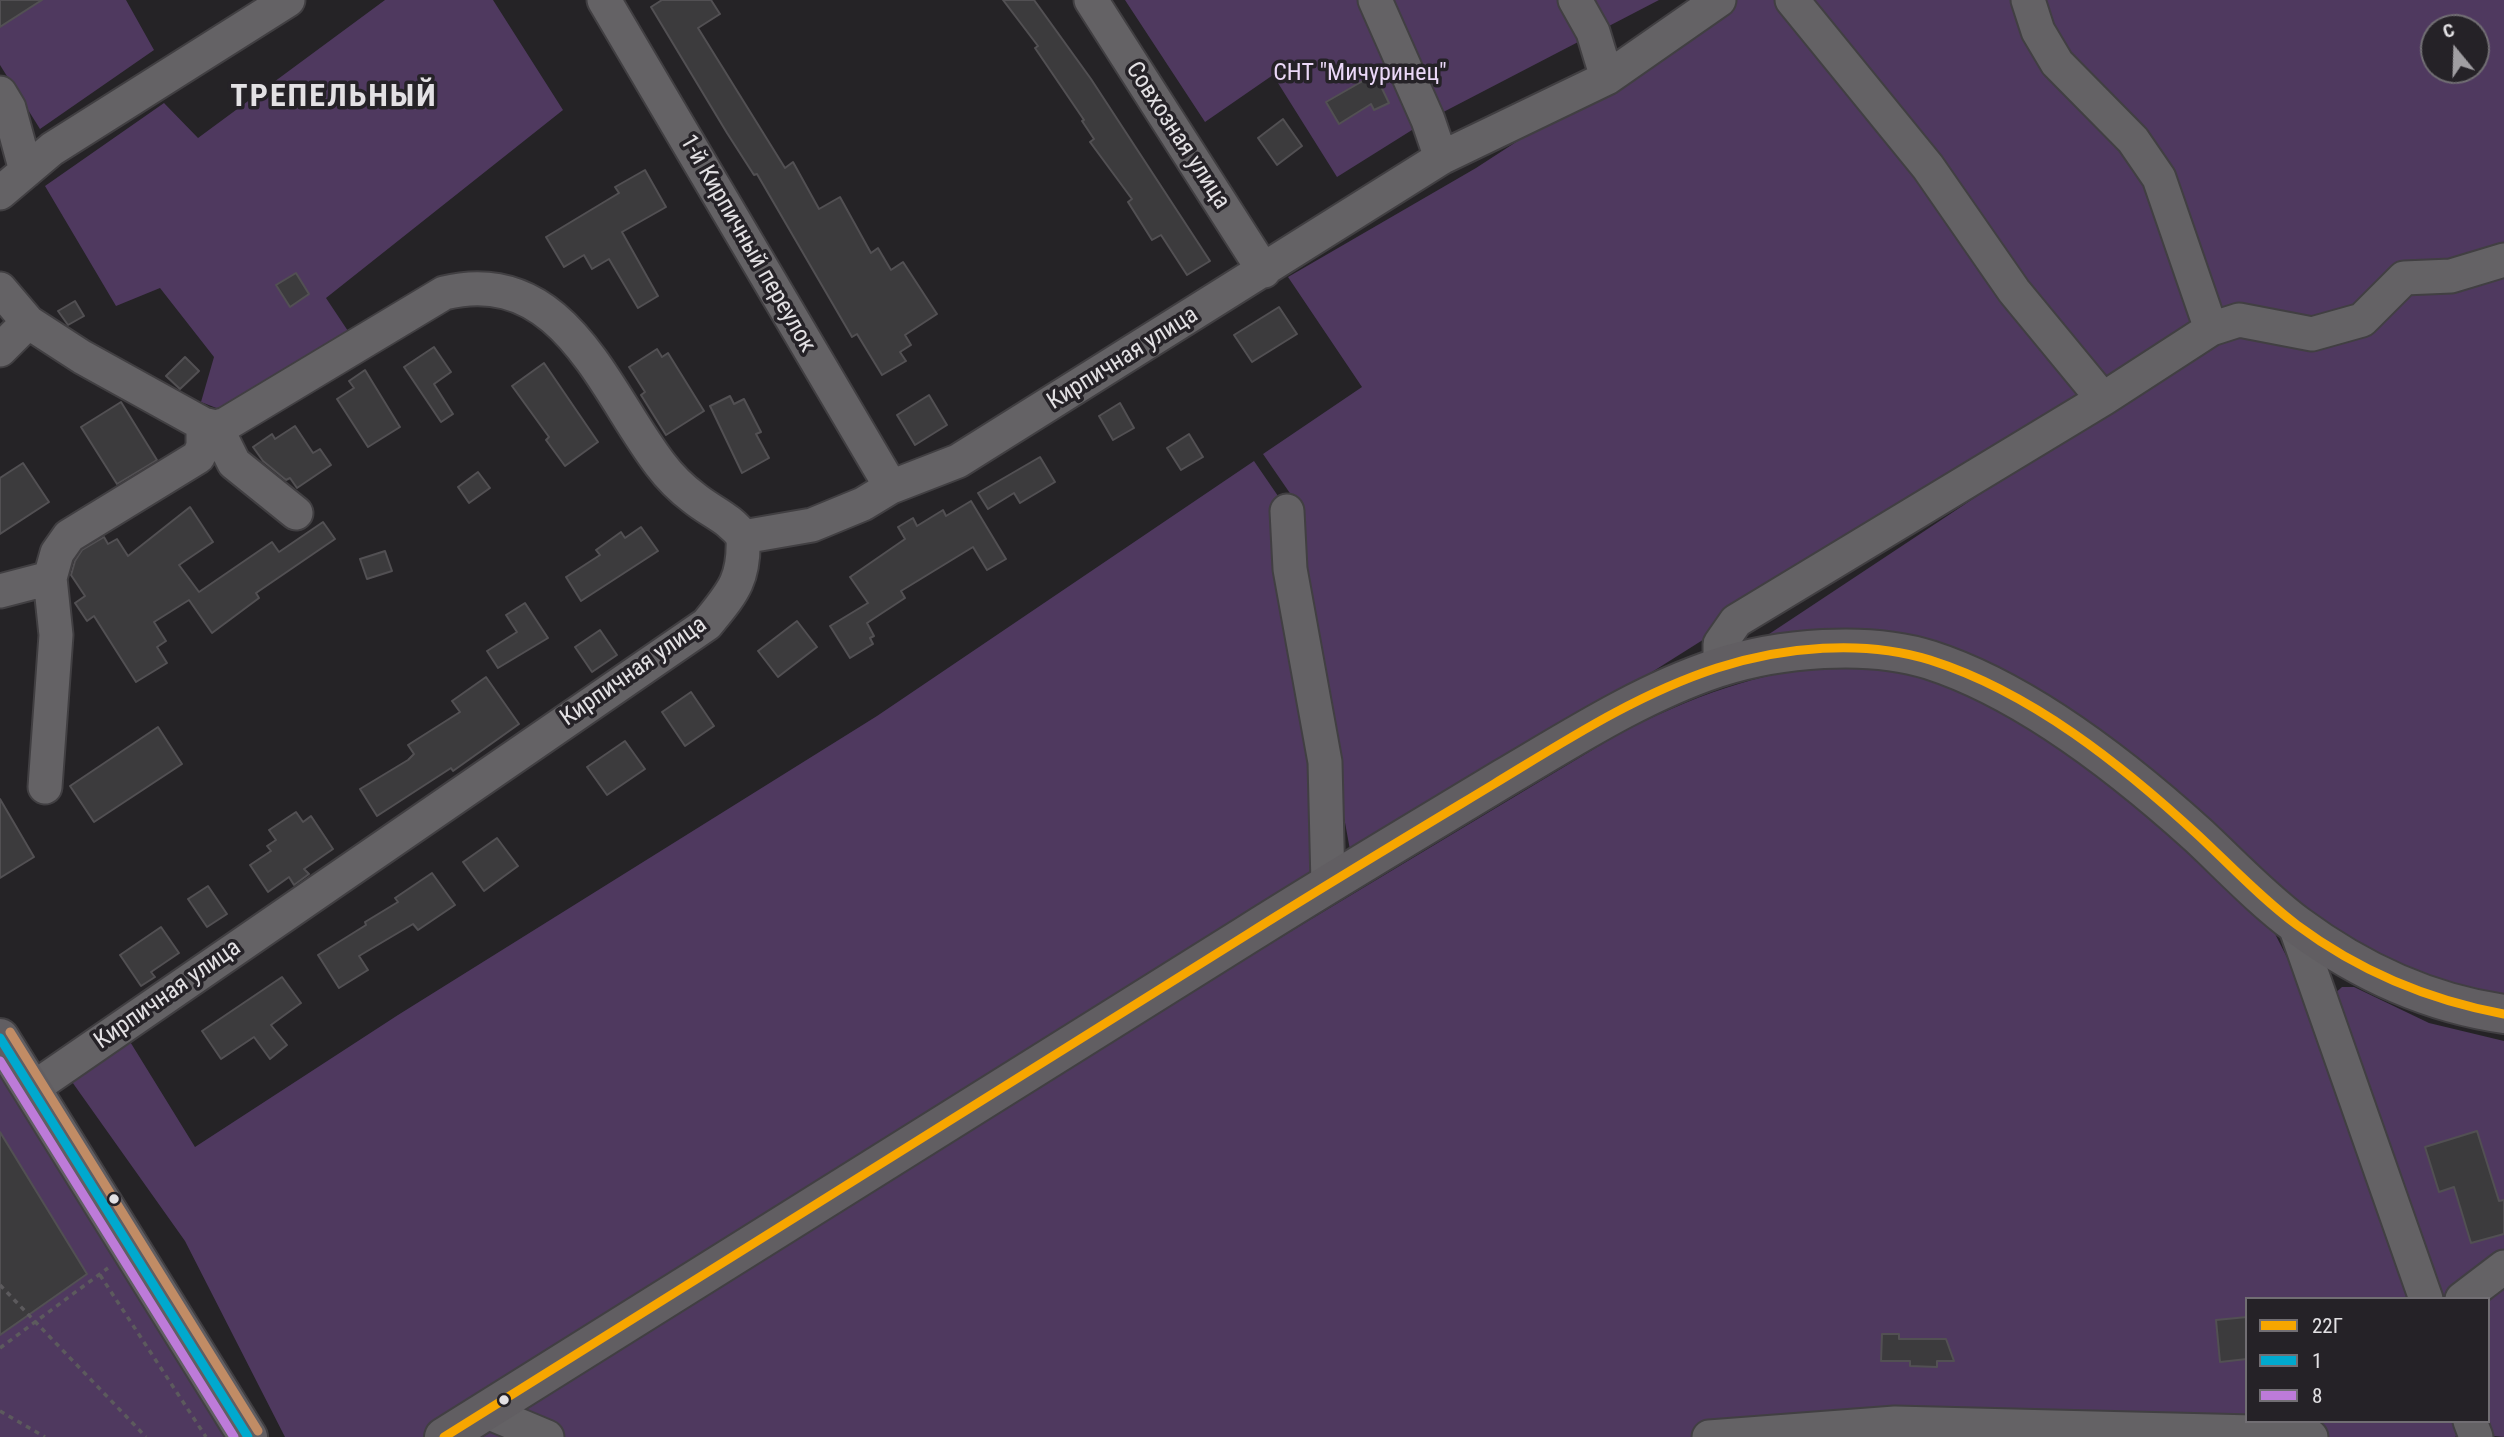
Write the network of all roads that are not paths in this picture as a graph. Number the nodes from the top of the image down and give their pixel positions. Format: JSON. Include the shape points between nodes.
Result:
{"nodes":[{"id":1,"x":288,"y":0,"type":"edge"},
{"id":2,"x":604,"y":0,"type":"edge"},
{"id":3,"x":1091,"y":0,"type":"edge"},
{"id":4,"x":1375,"y":0,"type":"edge"},
{"id":5,"x":1575,"y":0,"type":"edge"},
{"id":6,"x":1719,"y":0,"type":"edge"},
{"id":7,"x":1791,"y":0,"type":"edge"},
{"id":8,"x":2028,"y":0,"type":"edge"},
{"id":9,"x":1607,"y":78,"type":"junction"},
{"id":10,"x":0,"y":93,"type":"edge"},
{"id":11,"x":1441,"y":158,"type":"junction"},
{"id":12,"x":26,"y":171,"type":"junction"},
{"id":13,"x":0,"y":193,"type":"edge"},
{"id":14,"x":2504,"y":260,"type":"edge"},
{"id":15,"x":1264,"y":271,"type":"junction"},
{"id":16,"x":0,"y":289,"type":"edge"},
{"id":17,"x":28,"y":322,"type":"junction"},
{"id":18,"x":2211,"y":329,"type":"junction"},
{"id":19,"x":0,"y":350,"type":"edge"},
{"id":20,"x":2103,"y":399,"type":"junction"},
{"id":21,"x":209,"y":426,"type":"junction"},
{"id":22,"x":891,"y":487,"type":"junction"},
{"id":23,"x":1287,"y":511,"type":"dead end"},
{"id":24,"x":296,"y":513,"type":"dead end"},
{"id":25,"x":743,"y":537,"type":"junction"},
{"id":26,"x":50,"y":578,"type":"junction"},
{"id":27,"x":0,"y":591,"type":"edge"},
{"id":28,"x":1720,"y":667,"type":"junction"},
{"id":29,"x":45,"y":787,"type":"dead end"},
{"id":30,"x":1328,"y":884,"type":"junction"},
{"id":31,"x":2294,"y":923,"type":"junction"},
{"id":32,"x":2504,"y":1014,"type":"edge"},
{"id":33,"x":0,"y":1038,"type":"edge"},
{"id":34,"x":32,"y":1089,"type":"junction"},
{"id":35,"x":2504,"y":1267,"type":"edge"},
{"id":36,"x":2425,"y":1297,"type":"edge"},
{"id":37,"x":2465,"y":1297,"type":"edge"},
{"id":38,"x":485,"y":1411,"type":"junction"},
{"id":39,"x":248,"y":1437,"type":"edge"},
{"id":40,"x":444,"y":1437,"type":"edge"},
{"id":41,"x":547,"y":1437,"type":"edge"},
{"id":42,"x":1709,"y":1437,"type":"edge"},
{"id":43,"x":2311,"y":1437,"type":"edge"}],
"edges":[{"from":1,"to":12,"type":"street","via":[[52,149]]},
{"from":2,"to":22,"type":"street","name":"1-й Кирпичный переулок"},
{"from":3,"to":15,"type":"street","name":"Совхозная улица"},
{"from":4,"to":11,"type":"street"},
{"from":5,"to":9,"type":"street","via":[[1593,32]]},
{"from":6,"to":9,"type":"street","name":"Кирпичная улица"},
{"from":7,"to":20,"type":"street","via":[[1928,167],[2014,291]]},
{"from":8,"to":18,"type":"street","via":[[2038,31],[2057,63],[2133,140],[2159,178]]},
{"from":9,"to":11,"type":"street","name":"Кирпичная улица"},
{"from":10,"to":12,"type":"street","via":[[9,108]]},
{"from":11,"to":15,"type":"street","name":"Кирпичная улица"},
{"from":12,"to":13,"type":"street"},
{"from":14,"to":18,"type":"street","via":[[2451,276],[2404,278],[2362,320],[2312,334],[2239,320]]},
{"from":15,"to":22,"type":"street","name":"Кирпичная улица","via":[[958,461]]},
{"from":16,"to":17,"type":"street"},
{"from":17,"to":19,"type":"street"},
{"from":17,"to":21,"type":"street"},
{"from":18,"to":20,"type":"street"},
{"from":20,"to":28,"type":"street","via":[[1737,621],[1720,644]]},
{"from":21,"to":24,"type":"street","via":[[234,463]]},
{"from":21,"to":25,"type":"street","via":[[226,424],[444,293],[490,288],[558,319],[610,387],[661,466],[693,498],[734,524]]},
{"from":21,"to":26,"type":"street","via":[[198,457],[69,536],[57,553]]},
{"from":22,"to":25,"type":"street","name":"Кирпичная улица","via":[[812,525]]},
{"from":23,"to":30,"type":"street","via":[[1290,569],[1325,762]]},
{"from":25,"to":34,"type":"street","name":"Кирпичная улица","via":[[744,562],[736,588],[707,624]]},
{"from":26,"to":27,"type":"street"},
{"from":26,"to":29,"type":"street","via":[[56,635]]},
{"from":28,"to":30,"type":"main road","via":[[1586,729]]},
{"from":28,"to":31,"type":"main road","via":[[1772,655],[1872,648],[1929,660],[1979,681],[2118,765]]},
{"from":30,"to":38,"type":"main road"},
{"from":31,"to":32,"type":"main road","via":[[2353,961],[2413,991],[2461,1008]]},
{"from":31,"to":36,"type":"street"},
{"from":33,"to":34,"type":"main road"},
{"from":34,"to":39,"type":"main road"},
{"from":35,"to":37,"type":"street"},
{"from":38,"to":40,"type":"main road"},
{"from":38,"to":41,"type":"street"},
{"from":42,"to":43,"type":"street","via":[[1895,1423]]}]}
